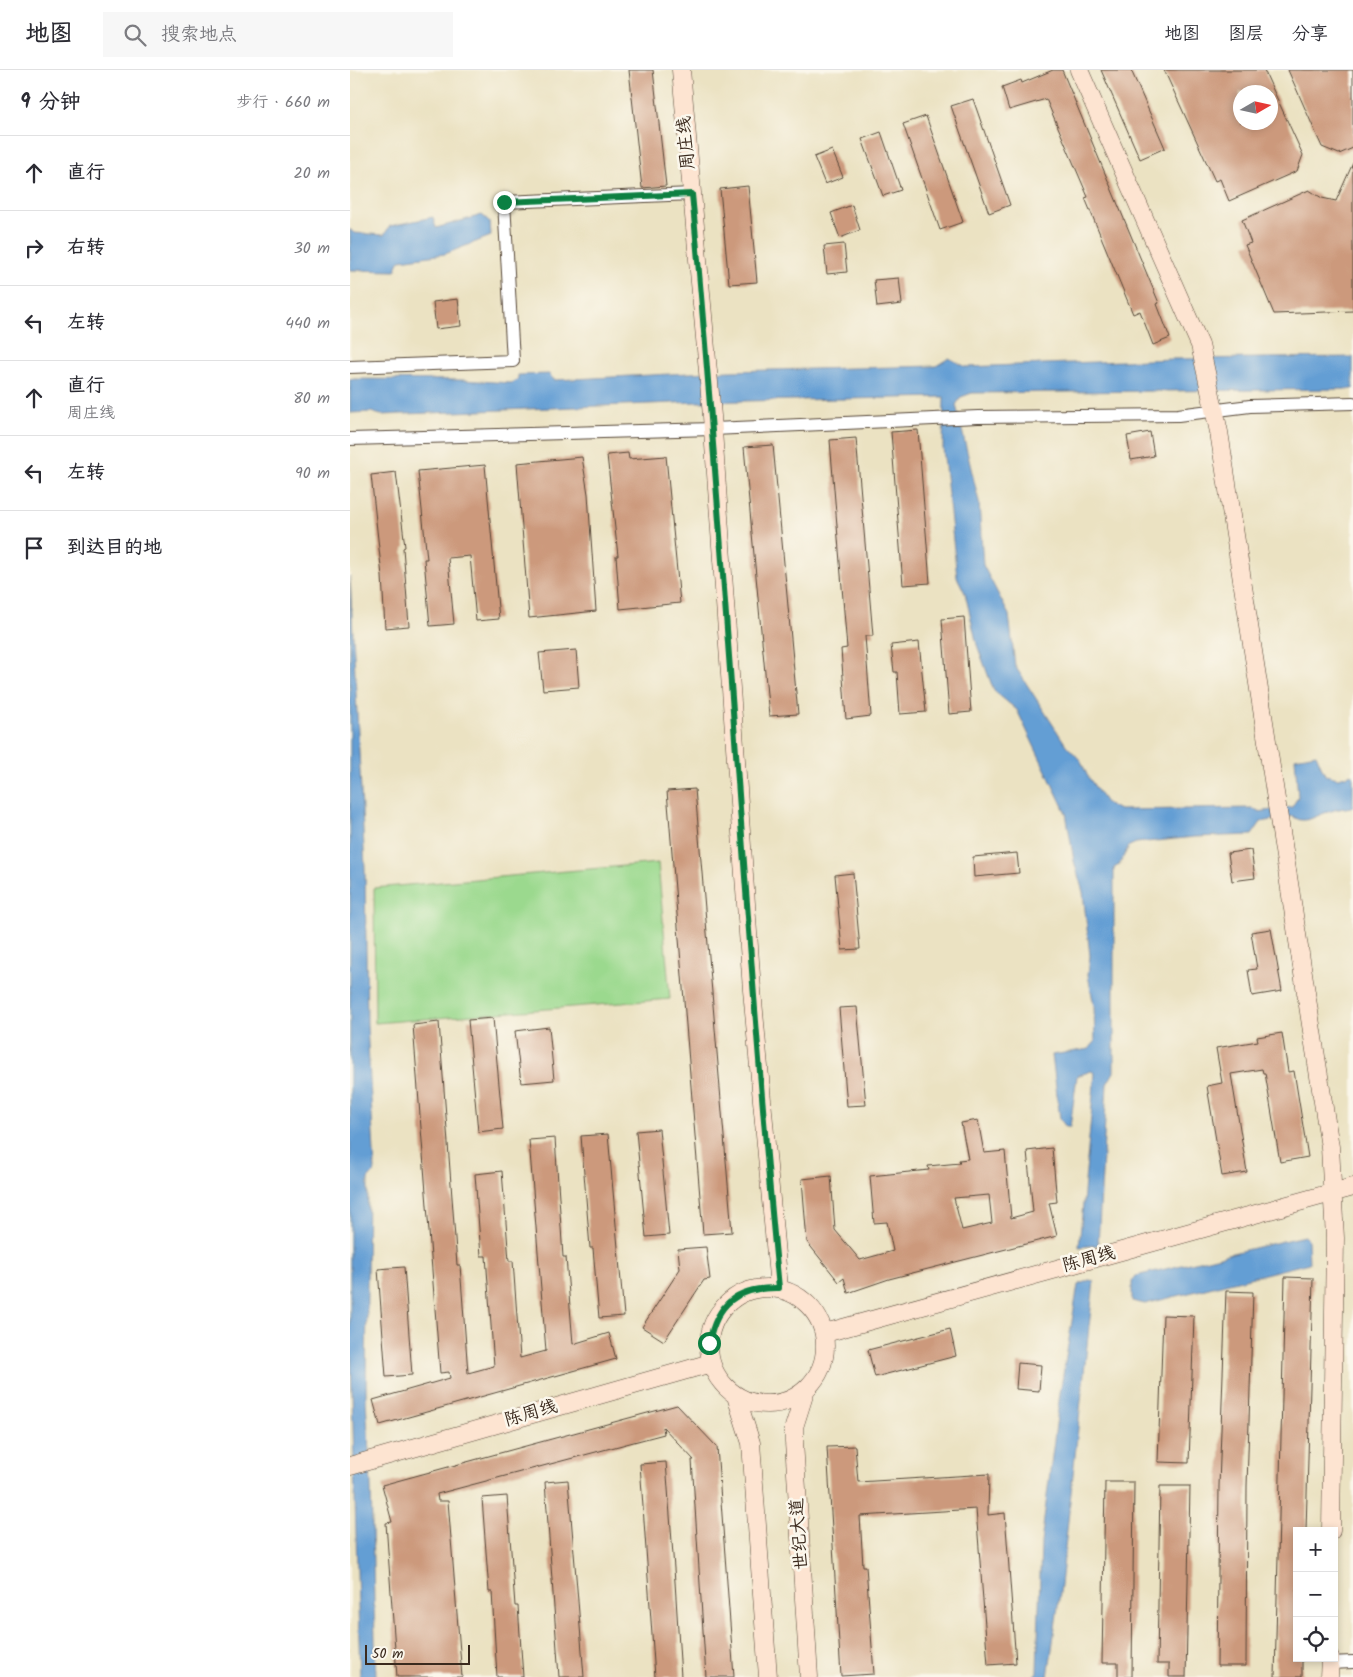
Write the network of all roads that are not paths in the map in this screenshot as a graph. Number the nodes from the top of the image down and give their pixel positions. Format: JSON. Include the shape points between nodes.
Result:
{"nodes":[{"id":1,"x":681,"y":70,"type":"edge"},
{"id":2,"x":1079,"y":70,"type":"edge"},
{"id":3,"x":692,"y":194,"type":"junction"},
{"id":4,"x":350,"y":367,"type":"edge"},
{"id":5,"x":1353,"y":403,"type":"edge"},
{"id":6,"x":1214,"y":404,"type":"junction"},
{"id":7,"x":713,"y":422,"type":"junction"},
{"id":8,"x":350,"y":440,"type":"edge"},
{"id":9,"x":1353,"y":1187,"type":"edge"},
{"id":10,"x":1333,"y":1193,"type":"junction"},
{"id":11,"x":779,"y":1288,"type":"junction"},
{"id":12,"x":825,"y":1333,"type":"junction"},
{"id":13,"x":711,"y":1363,"type":"junction"},
{"id":14,"x":805,"y":1392,"type":"junction"},
{"id":15,"x":736,"y":1396,"type":"junction"},
{"id":16,"x":350,"y":1466,"type":"edge"},
{"id":17,"x":1331,"y":1527,"type":"edge"},
{"id":18,"x":1353,"y":1662,"type":"edge"},
{"id":19,"x":1329,"y":1666,"type":"edge"},
{"id":20,"x":768,"y":1677,"type":"edge"},
{"id":21,"x":809,"y":1677,"type":"edge"}],
"edges":[{"from":1,"to":3,"type":"street","name":"周庄线"},
{"from":2,"to":6,"type":"street","via":[[1200,345]]},
{"from":3,"to":4,"type":"street","via":[[504,202],[513,361]]},
{"from":3,"to":7,"type":"street","name":"周庄线"},
{"from":5,"to":6,"type":"street"},
{"from":6,"to":7,"type":"street","via":[[1178,415]]},
{"from":6,"to":10,"type":"street","via":[[1330,1147]]},
{"from":7,"to":8,"type":"street"},
{"from":7,"to":11,"type":"street","name":"周庄线","via":[[752,990]]},
{"from":9,"to":10,"type":"street","name":"陈周线"},
{"from":10,"to":12,"type":"street","name":"陈周线"},
{"from":10,"to":17,"type":"street"},
{"from":11,"to":12,"type":"street","via":[[799,1296],[816,1312]]},
{"from":11,"to":13,"type":"street","via":[[746,1292],[724,1306],[713,1324],[709,1343]]},
{"from":12,"to":14,"type":"street","via":[[824,1361],[819,1375]]},
{"from":13,"to":15,"type":"street","via":[[720,1382]]},
{"from":13,"to":16,"type":"street","name":"陈周线"},
{"from":14,"to":15,"type":"street","via":[[783,1403],[759,1405]]},
{"from":14,"to":21,"type":"street","name":"世纪大道","via":[[794,1427],[794,1442]]},
{"from":15,"to":20,"type":"street","via":[[751,1443]]},
{"from":18,"to":19,"type":"street"}]}
